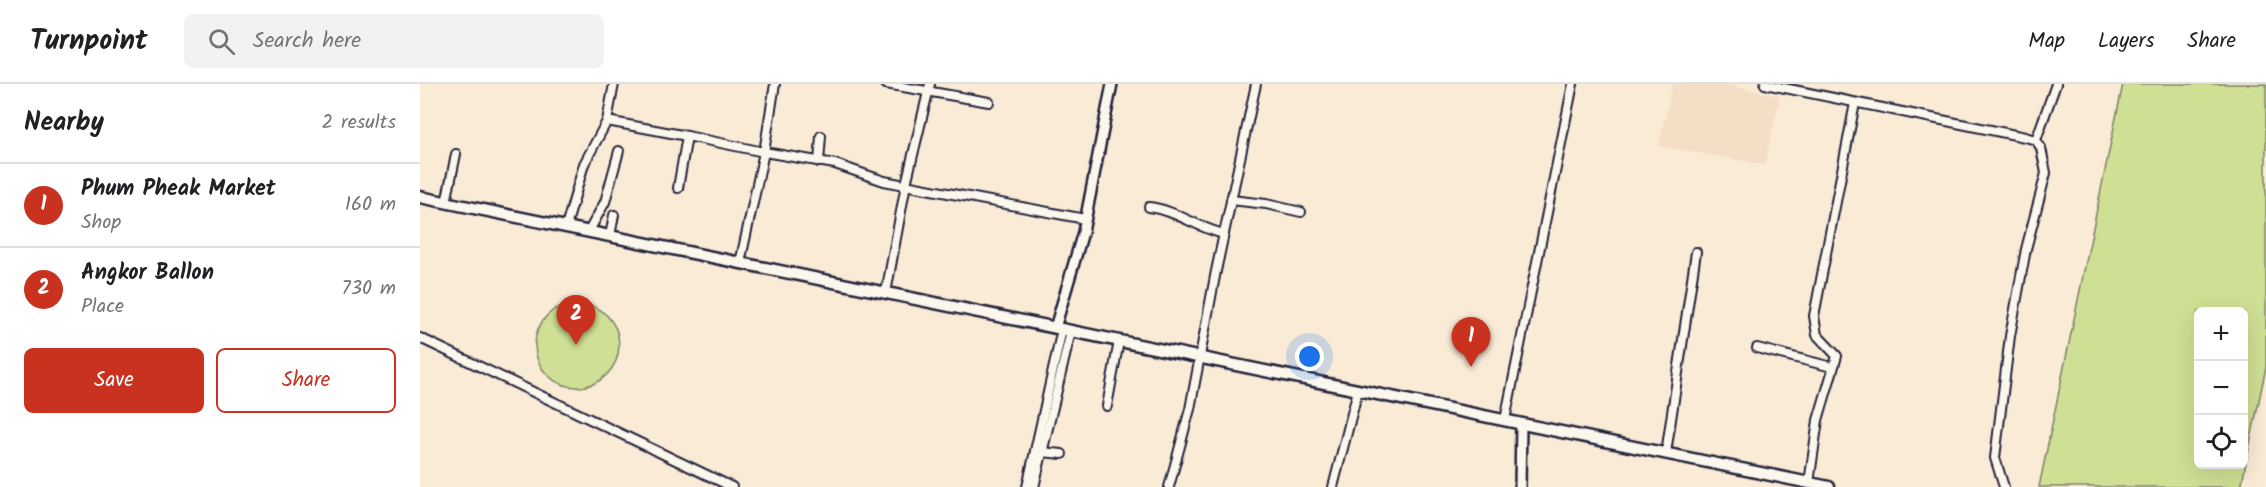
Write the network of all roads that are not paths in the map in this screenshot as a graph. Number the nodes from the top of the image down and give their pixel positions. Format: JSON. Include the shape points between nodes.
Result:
{"nodes":[{"id":1,"x":614,"y":84,"type":"edge"},
{"id":2,"x":775,"y":84,"type":"edge"},
{"id":3,"x":886,"y":84,"type":"edge"},
{"id":4,"x":1112,"y":84,"type":"edge"},
{"id":5,"x":1256,"y":84,"type":"edge"},
{"id":6,"x":1573,"y":84,"type":"edge"},
{"id":7,"x":1765,"y":84,"type":"edge"},
{"id":8,"x":2056,"y":84,"type":"edge"},
{"id":9,"x":929,"y":88,"type":"edge"},
{"id":10,"x":989,"y":102,"type":"dead end"},
{"id":11,"x":1856,"y":104,"type":"junction"},
{"id":12,"x":607,"y":121,"type":"junction"},
{"id":13,"x":687,"y":136,"type":"junction"},
{"id":14,"x":821,"y":136,"type":"dead end"},
{"id":15,"x":2036,"y":140,"type":"junction"},
{"id":16,"x":619,"y":151,"type":"dead end"},
{"id":17,"x":764,"y":152,"type":"junction"},
{"id":18,"x":456,"y":154,"type":"dead end"},
{"id":19,"x":819,"y":162,"type":"junction"},
{"id":20,"x":906,"y":184,"type":"junction"},
{"id":21,"x":678,"y":188,"type":"dead end"},
{"id":22,"x":420,"y":197,"type":"edge"},
{"id":23,"x":1231,"y":200,"type":"junction"},
{"id":24,"x":446,"y":203,"type":"junction"},
{"id":25,"x":1149,"y":207,"type":"dead end"},
{"id":26,"x":1301,"y":212,"type":"dead end"},
{"id":27,"x":614,"y":215,"type":"dead end"},
{"id":28,"x":1085,"y":219,"type":"junction"},
{"id":29,"x":566,"y":227,"type":"junction"},
{"id":30,"x":589,"y":231,"type":"junction"},
{"id":31,"x":1224,"y":234,"type":"junction"},
{"id":32,"x":610,"y":236,"type":"junction"},
{"id":33,"x":1696,"y":252,"type":"dead end"},
{"id":34,"x":740,"y":263,"type":"junction"},
{"id":35,"x":886,"y":293,"type":"junction"},
{"id":36,"x":1063,"y":329,"type":"junction"},
{"id":37,"x":420,"y":338,"type":"edge"},
{"id":38,"x":1119,"y":341,"type":"junction"},
{"id":39,"x":1756,"y":348,"type":"dead end"},
{"id":40,"x":1199,"y":358,"type":"junction"},
{"id":41,"x":1832,"y":367,"type":"junction"},
{"id":42,"x":1358,"y":390,"type":"junction"},
{"id":43,"x":1107,"y":406,"type":"dead end"},
{"id":44,"x":1505,"y":420,"type":"junction"},
{"id":45,"x":1521,"y":424,"type":"junction"},
{"id":46,"x":1042,"y":452,"type":"junction"},
{"id":47,"x":1666,"y":453,"type":"junction"},
{"id":48,"x":1062,"y":454,"type":"dead end"},
{"id":49,"x":1809,"y":483,"type":"junction"},
{"id":50,"x":732,"y":487,"type":"edge"},
{"id":51,"x":1027,"y":487,"type":"edge"},
{"id":52,"x":1034,"y":487,"type":"edge"},
{"id":53,"x":1169,"y":487,"type":"edge"},
{"id":54,"x":1333,"y":487,"type":"edge"},
{"id":55,"x":1520,"y":487,"type":"edge"},
{"id":56,"x":1829,"y":487,"type":"edge"},
{"id":57,"x":2004,"y":487,"type":"edge"}],
"edges":[{"from":1,"to":12,"type":"street"},
{"from":2,"to":17,"type":"street"},
{"from":3,"to":9,"type":"street"},
{"from":4,"to":28,"type":"street"},
{"from":5,"to":23,"type":"street"},
{"from":6,"to":44,"type":"street"},
{"from":7,"to":11,"type":"street"},
{"from":8,"to":15,"type":"street"},
{"from":9,"to":10,"type":"street"},
{"from":9,"to":20,"type":"street"},
{"from":11,"to":15,"type":"street","via":[[1924,114]]},
{"from":11,"to":41,"type":"street","via":[[1814,316],[1818,335],[1836,352]]},
{"from":12,"to":13,"type":"street"},
{"from":12,"to":29,"type":"street","via":[[584,164]]},
{"from":13,"to":17,"type":"street"},
{"from":13,"to":21,"type":"street"},
{"from":14,"to":19,"type":"street"},
{"from":15,"to":57,"type":"street","via":[[2046,160],[2046,173],[2026,249],[2010,336],[1995,458]]},
{"from":16,"to":30,"type":"street","via":[[605,202]]},
{"from":17,"to":19,"type":"street"},
{"from":17,"to":34,"type":"street"},
{"from":18,"to":24,"type":"street"},
{"from":19,"to":20,"type":"street"},
{"from":20,"to":28,"type":"street"},
{"from":20,"to":35,"type":"street"},
{"from":22,"to":24,"type":"main road"},
{"from":23,"to":26,"type":"street"},
{"from":23,"to":31,"type":"street"},
{"from":24,"to":29,"type":"main road"},
{"from":25,"to":31,"type":"street","via":[[1169,210],[1198,227]]},
{"from":27,"to":32,"type":"street"},
{"from":28,"to":36,"type":"street"},
{"from":29,"to":30,"type":"main road"},
{"from":30,"to":32,"type":"main road"},
{"from":31,"to":40,"type":"street"},
{"from":32,"to":34,"type":"main road"},
{"from":33,"to":47,"type":"street"},
{"from":34,"to":35,"type":"main road"},
{"from":35,"to":36,"type":"main road"},
{"from":36,"to":38,"type":"main road"},
{"from":36,"to":46,"type":"street"},
{"from":36,"to":51,"type":"street"},
{"from":37,"to":50,"type":"street"},
{"from":38,"to":40,"type":"main road"},
{"from":38,"to":43,"type":"street"},
{"from":39,"to":41,"type":"street"},
{"from":40,"to":42,"type":"main road"},
{"from":40,"to":53,"type":"street"},
{"from":41,"to":49,"type":"street","via":[[1818,420]]},
{"from":42,"to":44,"type":"main road"},
{"from":42,"to":54,"type":"street"},
{"from":44,"to":45,"type":"main road"},
{"from":45,"to":47,"type":"main road"},
{"from":45,"to":55,"type":"street"},
{"from":46,"to":48,"type":"street"},
{"from":46,"to":52,"type":"street"},
{"from":47,"to":49,"type":"main road"},
{"from":49,"to":56,"type":"main road"}]}
